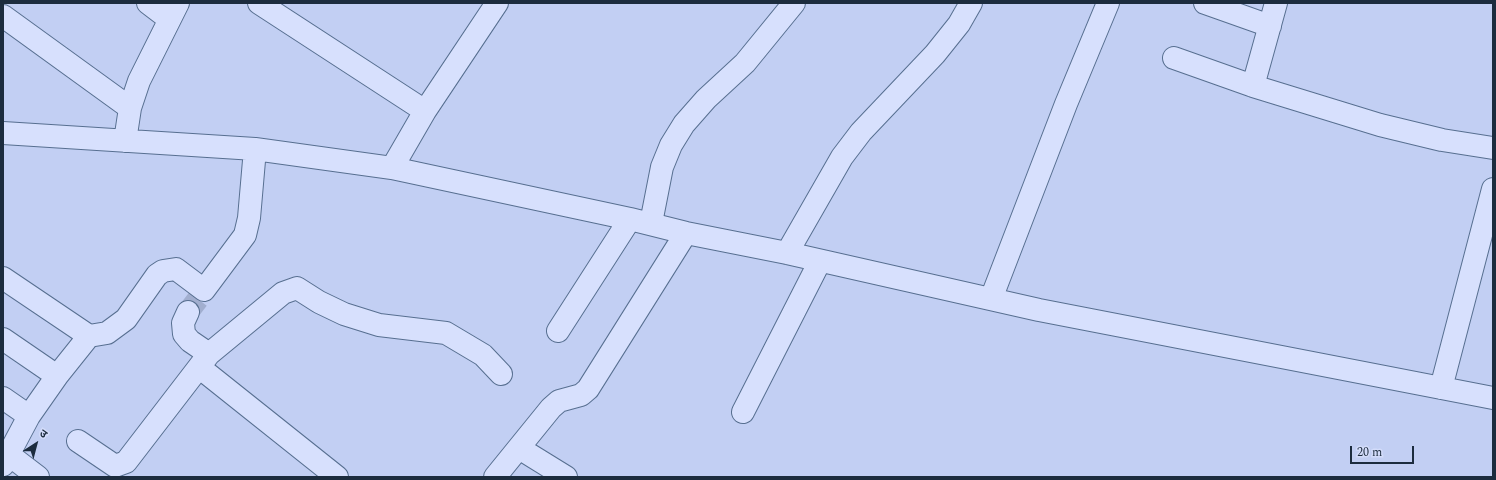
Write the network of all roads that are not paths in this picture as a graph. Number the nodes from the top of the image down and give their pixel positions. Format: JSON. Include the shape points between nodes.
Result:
{"nodes":[{"id":1,"x":148,"y":3,"type":"edge"},
{"id":2,"x":259,"y":3,"type":"edge"},
{"id":3,"x":497,"y":3,"type":"edge"},
{"id":4,"x":794,"y":3,"type":"edge"},
{"id":5,"x":971,"y":3,"type":"edge"},
{"id":6,"x":1108,"y":3,"type":"edge"},
{"id":7,"x":1205,"y":3,"type":"edge"},
{"id":8,"x":1276,"y":3,"type":"edge"},
{"id":9,"x":174,"y":11,"type":"edge"},
{"id":10,"x":3,"y":16,"type":"edge"},
{"id":11,"x":1270,"y":26,"type":"junction"},
{"id":12,"x":1174,"y":58,"type":"dead end"},
{"id":13,"x":1253,"y":86,"type":"junction"},
{"id":14,"x":130,"y":108,"type":"junction"},
{"id":15,"x":425,"y":111,"type":"junction"},
{"id":16,"x":5,"y":140,"type":"edge"},
{"id":17,"x":125,"y":141,"type":"junction"},
{"id":18,"x":1493,"y":148,"type":"edge"},
{"id":19,"x":255,"y":149,"type":"junction"},
{"id":20,"x":392,"y":168,"type":"junction"},
{"id":21,"x":1493,"y":189,"type":"edge"},
{"id":22,"x":630,"y":219,"type":"junction"},
{"id":23,"x":651,"y":223,"type":"junction"},
{"id":24,"x":686,"y":233,"type":"junction"},
{"id":25,"x":787,"y":253,"type":"junction"},
{"id":26,"x":820,"y":261,"type":"junction"},
{"id":27,"x":3,"y":278,"type":"edge"},
{"id":28,"x":991,"y":299,"type":"junction"},
{"id":29,"x":197,"y":300,"type":"junction"},
{"id":30,"x":558,"y":331,"type":"dead end"},
{"id":31,"x":89,"y":336,"type":"junction"},
{"id":32,"x":3,"y":339,"type":"edge"},
{"id":33,"x":204,"y":361,"type":"junction"},
{"id":34,"x":501,"y":374,"type":"dead end"},
{"id":35,"x":57,"y":376,"type":"junction"},
{"id":36,"x":1441,"y":388,"type":"junction"},
{"id":37,"x":3,"y":398,"type":"edge"},
{"id":38,"x":1493,"y":398,"type":"edge"},
{"id":39,"x":743,"y":412,"type":"dead end"},
{"id":40,"x":29,"y":416,"type":"junction"},
{"id":41,"x":78,"y":441,"type":"dead end"},
{"id":42,"x":519,"y":448,"type":"junction"},
{"id":43,"x":5,"y":460,"type":"edge"},
{"id":44,"x":38,"y":477,"type":"edge"},
{"id":45,"x":337,"y":477,"type":"edge"},
{"id":46,"x":495,"y":477,"type":"edge"},
{"id":47,"x":566,"y":477,"type":"edge"}],
"edges":[{"from":1,"to":9,"type":"street"},
{"from":2,"to":15,"type":"street"},
{"from":3,"to":15,"type":"street"},
{"from":4,"to":23,"type":"street","via":[[744,63],[684,124],[671,145],[662,167]]},
{"from":5,"to":25,"type":"street","via":[[959,24],[935,54],[861,132],[842,157]]},
{"from":6,"to":28,"type":"street"},
{"from":7,"to":11,"type":"street"},
{"from":8,"to":11,"type":"street"},
{"from":9,"to":14,"type":"street","via":[[138,81]]},
{"from":10,"to":14,"type":"street"},
{"from":11,"to":13,"type":"street"},
{"from":12,"to":13,"type":"street"},
{"from":13,"to":18,"type":"street","via":[[1380,125],[1442,140]]},
{"from":14,"to":17,"type":"street"},
{"from":15,"to":20,"type":"street"},
{"from":16,"to":17,"type":"street"},
{"from":17,"to":19,"type":"street"},
{"from":19,"to":20,"type":"street"},
{"from":19,"to":29,"type":"street","via":[[246,231]]},
{"from":20,"to":22,"type":"street"},
{"from":21,"to":36,"type":"street"},
{"from":22,"to":23,"type":"street"},
{"from":22,"to":30,"type":"street"},
{"from":23,"to":24,"type":"street"},
{"from":24,"to":25,"type":"street"},
{"from":24,"to":42,"type":"street","via":[[588,389],[582,395],[559,401]]},
{"from":25,"to":26,"type":"street"},
{"from":26,"to":28,"type":"street"},
{"from":26,"to":39,"type":"street"},
{"from":27,"to":31,"type":"street"},
{"from":28,"to":36,"type":"street"},
{"from":29,"to":31,"type":"street","via":[[176,269],[163,271],[157,275],[126,319],[106,333]]},
{"from":29,"to":33,"type":"street","via":[[183,323],[184,334]]},
{"from":31,"to":35,"type":"street"},
{"from":32,"to":35,"type":"street"},
{"from":33,"to":34,"type":"street","via":[[283,292],[297,288],[344,314],[379,325],[446,334],[483,355]]},
{"from":33,"to":41,"type":"street","via":[[126,462],[115,466]]},
{"from":33,"to":45,"type":"street"},
{"from":35,"to":40,"type":"street"},
{"from":36,"to":38,"type":"street"},
{"from":37,"to":40,"type":"street"},
{"from":40,"to":43,"type":"street"},
{"from":42,"to":46,"type":"street"},
{"from":42,"to":47,"type":"street"},
{"from":43,"to":44,"type":"street"}]}
